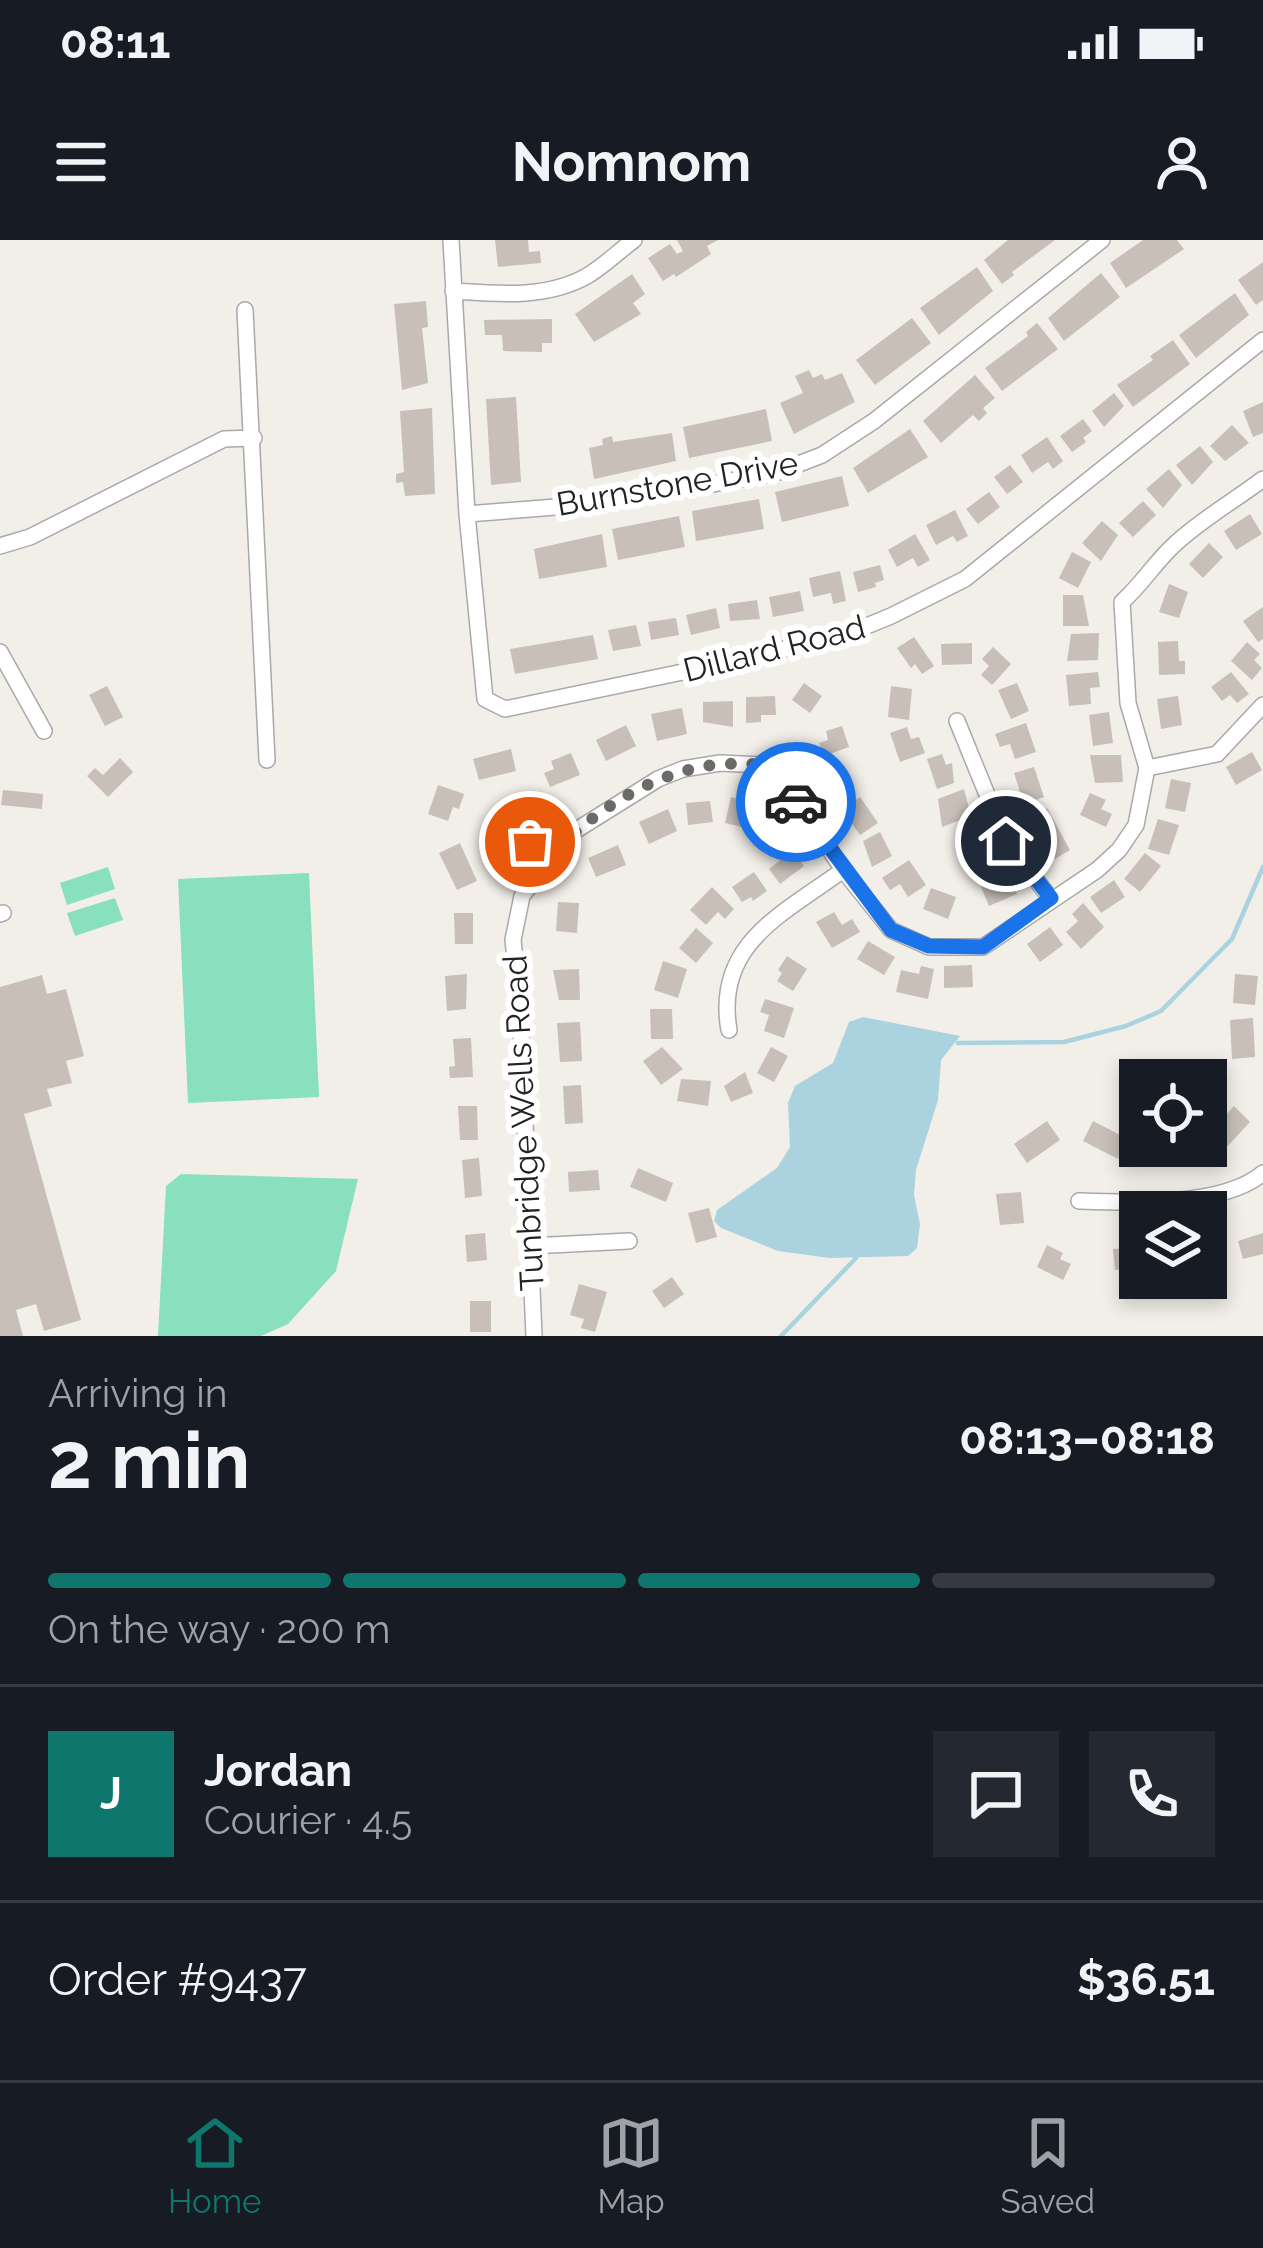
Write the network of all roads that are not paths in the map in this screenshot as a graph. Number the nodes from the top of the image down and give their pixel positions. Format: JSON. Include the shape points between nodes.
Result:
{"nodes":[{"id":1,"x":451,"y":240,"type":"edge"},
{"id":2,"x":634,"y":240,"type":"edge"},
{"id":3,"x":1102,"y":240,"type":"edge"},
{"id":4,"x":453,"y":291,"type":"junction"},
{"id":5,"x":245,"y":310,"type":"dead end"},
{"id":6,"x":1263,"y":340,"type":"edge"},
{"id":7,"x":254,"y":438,"type":"junction"},
{"id":8,"x":1263,"y":479,"type":"edge"},
{"id":9,"x":467,"y":514,"type":"junction"},
{"id":10,"x":0,"y":546,"type":"edge"},
{"id":11,"x":0,"y":652,"type":"edge"},
{"id":12,"x":1263,"y":704,"type":"edge"},
{"id":13,"x":957,"y":721,"type":"dead end"},
{"id":14,"x":44,"y":731,"type":"dead end"},
{"id":15,"x":267,"y":760,"type":"dead end"},
{"id":16,"x":1147,"y":768,"type":"junction"},
{"id":17,"x":509,"y":825,"type":"dead end"},
{"id":18,"x":550,"y":860,"type":"junction"},
{"id":19,"x":843,"y":870,"type":"junction"},
{"id":20,"x":1051,"y":898,"type":"junction"},
{"id":21,"x":729,"y":1030,"type":"dead end"},
{"id":22,"x":1263,"y":1173,"type":"edge"},
{"id":23,"x":1079,"y":1201,"type":"dead end"},
{"id":24,"x":629,"y":1241,"type":"dead end"},
{"id":25,"x":531,"y":1246,"type":"junction"},
{"id":26,"x":534,"y":1336,"type":"edge"}],
"edges":[{"from":1,"to":4,"type":"street"},
{"from":2,"to":4,"type":"street","via":[[586,277],[538,292]]},
{"from":3,"to":9,"type":"street","name":"Burnstone Drive","via":[[822,455],[778,472],[581,506]]},
{"from":4,"to":9,"type":"street"},
{"from":5,"to":7,"type":"street"},
{"from":6,"to":9,"type":"street","name":"Dillard Road","via":[[965,579],[852,632],[746,658],[505,709],[485,699]]},
{"from":7,"to":10,"type":"street","via":[[224,439]]},
{"from":7,"to":15,"type":"street"},
{"from":8,"to":16,"type":"street","name":"Tunbridge Wells Road","via":[[1199,522],[1122,602],[1128,703]]},
{"from":11,"to":14,"type":"street"},
{"from":12,"to":16,"type":"street","via":[[1217,754]]},
{"from":13,"to":20,"type":"street","via":[[1006,841]]},
{"from":16,"to":20,"type":"street","name":"Tunbridge Wells Road","via":[[1136,826],[1119,850]]},
{"from":17,"to":18,"type":"street"},
{"from":18,"to":19,"type":"street","name":"Tunbridge Wells Road","via":[[570,834],[658,779],[720,763],[778,771]]},
{"from":18,"to":25,"type":"street","name":"Tunbridge Wells Road","via":[[523,896],[513,940]]},
{"from":19,"to":20,"type":"street","name":"Tunbridge Wells Road","via":[[891,930],[929,946],[983,947]]},
{"from":19,"to":21,"type":"street","via":[[744,948],[728,980]]},
{"from":22,"to":23,"type":"street","via":[[1211,1195]]},
{"from":24,"to":25,"type":"street"},
{"from":25,"to":26,"type":"street","name":"Tunbridge Wells Road"}]}
